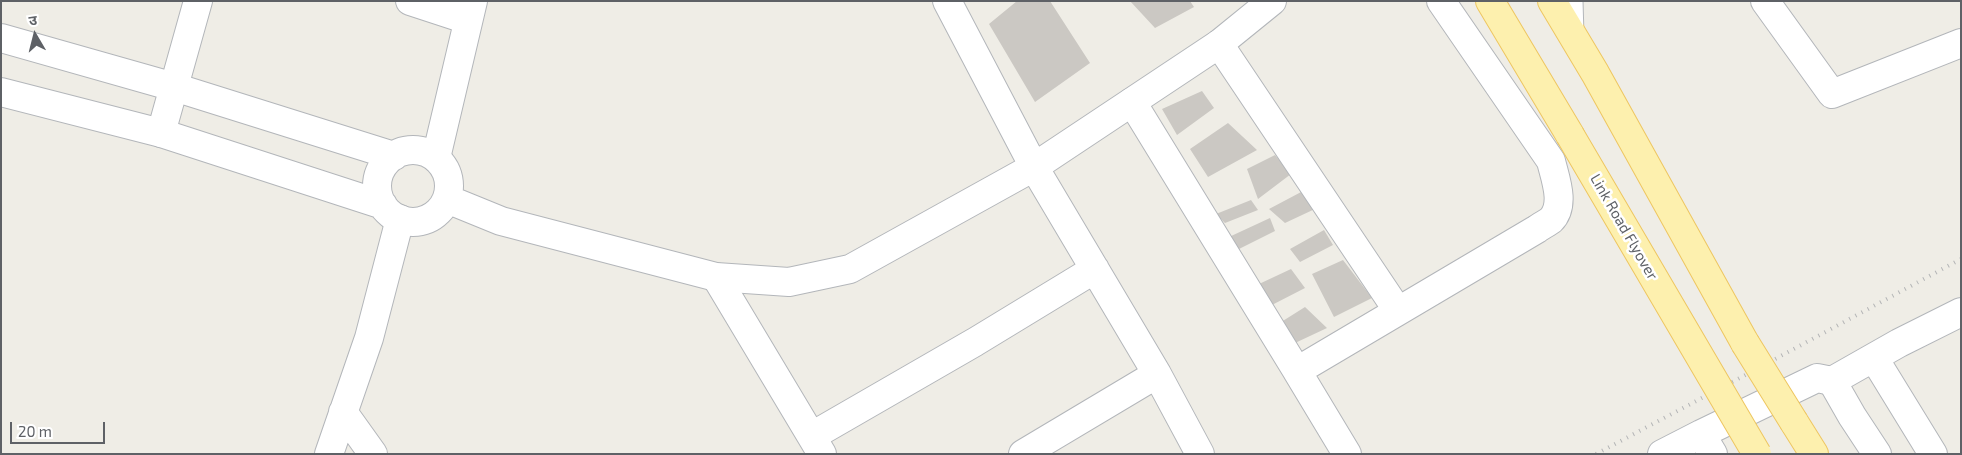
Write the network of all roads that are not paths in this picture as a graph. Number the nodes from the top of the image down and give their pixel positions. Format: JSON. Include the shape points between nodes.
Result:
{"nodes":[{"id":1,"x":198,"y":1,"type":"edge"},
{"id":2,"x":410,"y":1,"type":"edge"},
{"id":3,"x":946,"y":1,"type":"edge"},
{"id":4,"x":1272,"y":1,"type":"edge"},
{"id":5,"x":1441,"y":1,"type":"edge"},
{"id":6,"x":1490,"y":1,"type":"edge"},
{"id":7,"x":1552,"y":1,"type":"edge"},
{"id":8,"x":1573,"y":1,"type":"edge"},
{"id":9,"x":1766,"y":1,"type":"edge"},
{"id":10,"x":471,"y":11,"type":"edge"},
{"id":11,"x":1,"y":38,"type":"edge"},
{"id":12,"x":1575,"y":38,"type":"junction"},
{"id":13,"x":1961,"y":43,"type":"edge"},
{"id":14,"x":1219,"y":44,"type":"junction"},
{"id":15,"x":174,"y":87,"type":"junction"},
{"id":16,"x":1,"y":92,"type":"edge"},
{"id":17,"x":1132,"y":102,"type":"junction"},
{"id":18,"x":161,"y":133,"type":"junction"},
{"id":19,"x":394,"y":156,"type":"junction"},
{"id":20,"x":436,"y":158,"type":"junction"},
{"id":21,"x":1034,"y":167,"type":"junction"},
{"id":22,"x":446,"y":199,"type":"junction"},
{"id":23,"x":391,"y":212,"type":"junction"},
{"id":24,"x":1095,"y":269,"type":"junction"},
{"id":25,"x":716,"y":277,"type":"junction"},
{"id":26,"x":1398,"y":311,"type":"junction"},
{"id":27,"x":1961,"y":312,"type":"edge"},
{"id":28,"x":1874,"y":358,"type":"junction"},
{"id":29,"x":1297,"y":371,"type":"junction"},
{"id":30,"x":1157,"y":374,"type":"junction"},
{"id":31,"x":1832,"y":381,"type":"junction"},
{"id":32,"x":343,"y":412,"type":"junction"},
{"id":33,"x":1707,"y":444,"type":"edge"},
{"id":34,"x":817,"y":445,"type":"edge"},
{"id":35,"x":329,"y":454,"type":"edge"},
{"id":36,"x":373,"y":454,"type":"edge"},
{"id":37,"x":1023,"y":454,"type":"edge"},
{"id":38,"x":1200,"y":454,"type":"edge"},
{"id":39,"x":1347,"y":454,"type":"edge"},
{"id":40,"x":1662,"y":454,"type":"edge"},
{"id":41,"x":1757,"y":454,"type":"edge"},
{"id":42,"x":1814,"y":454,"type":"edge"},
{"id":43,"x":1877,"y":454,"type":"edge"},
{"id":44,"x":1933,"y":454,"type":"edge"}],
"edges":[{"from":1,"to":15,"type":"street"},
{"from":2,"to":10,"type":"street"},
{"from":3,"to":21,"type":"street"},
{"from":4,"to":14,"type":"street"},
{"from":5,"to":26,"type":"street","via":[[1550,161],[1558,187],[1558,204],[1552,219]]},
{"from":6,"to":41,"type":"main road","name":"Link Road Flyover","bridge":true},
{"from":7,"to":12,"type":"main road"},
{"from":8,"to":12,"type":"lane"},
{"from":9,"to":13,"type":"street","via":[[1832,94]]},
{"from":10,"to":20,"type":"street"},
{"from":11,"to":15,"type":"street"},
{"from":12,"to":42,"type":"main road","bridge":true,"via":[[1746,343]]},
{"from":14,"to":17,"type":"street"},
{"from":14,"to":26,"type":"street"},
{"from":15,"to":18,"type":"street"},
{"from":15,"to":19,"type":"street"},
{"from":16,"to":18,"type":"street"},
{"from":17,"to":21,"type":"street"},
{"from":17,"to":29,"type":"street"},
{"from":18,"to":23,"type":"street"},
{"from":19,"to":20,"type":"street","via":[[416,150]]},
{"from":19,"to":23,"type":"street","via":[[385,163],[377,184],[378,195]]},
{"from":20,"to":22,"type":"street","via":[[448,177]]},
{"from":21,"to":24,"type":"street"},
{"from":21,"to":25,"type":"street","via":[[850,270],[789,282]]},
{"from":22,"to":23,"type":"street","via":[[440,209],[422,220],[411,222]]},
{"from":22,"to":25,"type":"street","via":[[501,221]]},
{"from":23,"to":32,"type":"street","via":[[369,338]]},
{"from":24,"to":30,"type":"street"},
{"from":24,"to":34,"type":"street","via":[[975,342]]},
{"from":25,"to":34,"type":"street"},
{"from":26,"to":29,"type":"street"},
{"from":27,"to":28,"type":"street"},
{"from":28,"to":31,"type":"street"},
{"from":28,"to":44,"type":"street"},
{"from":29,"to":39,"type":"street"},
{"from":30,"to":37,"type":"street"},
{"from":30,"to":38,"type":"street"},
{"from":31,"to":33,"type":"street","via":[[1817,378]]},
{"from":31,"to":43,"type":"street"},
{"from":32,"to":35,"type":"street"},
{"from":32,"to":36,"type":"street"},
{"from":33,"to":40,"type":"street"}]}
